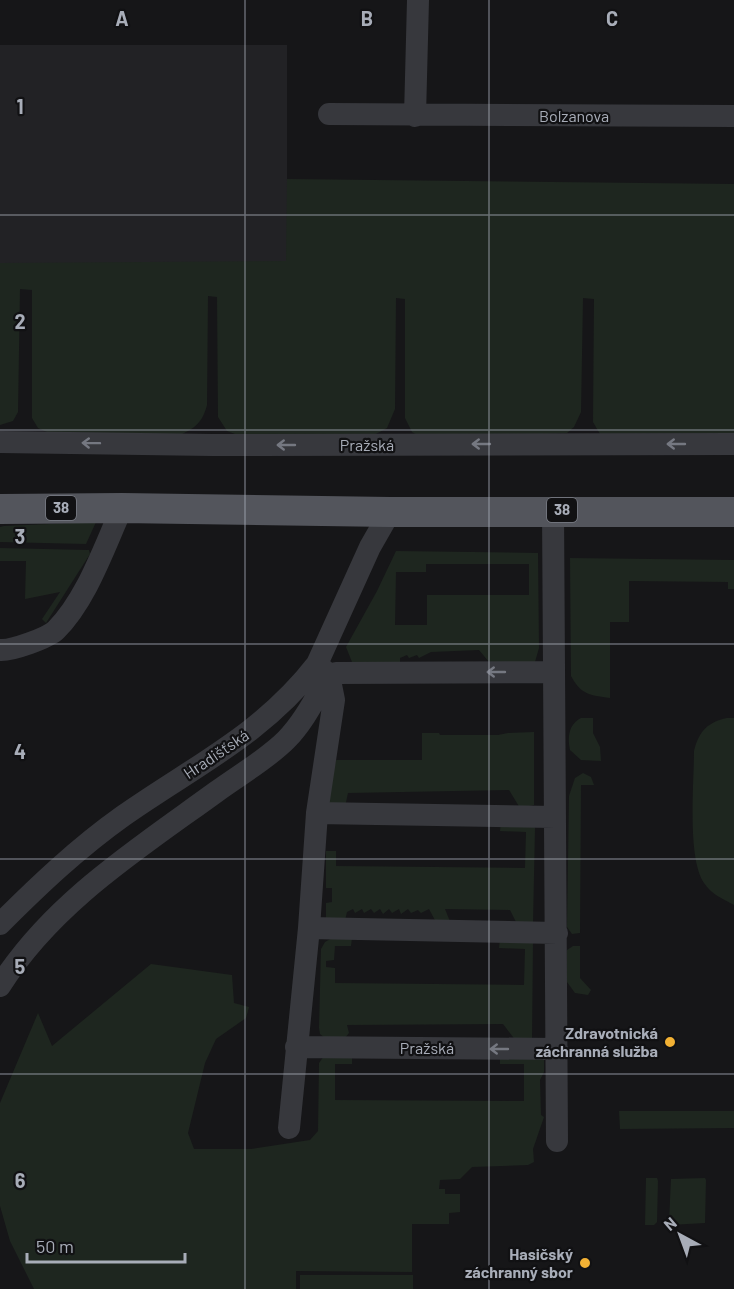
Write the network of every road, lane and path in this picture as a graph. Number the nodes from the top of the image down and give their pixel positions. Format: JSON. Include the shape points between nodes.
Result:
{"nodes":[{"id":1,"x":418,"y":0,"type":"edge"},
{"id":2,"x":329,"y":114,"type":"dead end"},
{"id":3,"x":415,"y":116,"type":"junction"},
{"id":4,"x":734,"y":116,"type":"edge"},
{"id":5,"x":0,"y":442,"type":"edge"},
{"id":6,"x":734,"y":444,"type":"edge"},
{"id":7,"x":122,"y":508,"type":"junction"},
{"id":8,"x":0,"y":509,"type":"edge"},
{"id":9,"x":553,"y":510,"type":"junction"},
{"id":10,"x":390,"y":512,"type":"junction"},
{"id":11,"x":734,"y":512,"type":"edge"},
{"id":12,"x":0,"y":650,"type":"edge"},
{"id":13,"x":327,"y":671,"type":"junction"},
{"id":14,"x":554,"y":672,"type":"junction"},
{"id":15,"x":316,"y":813,"type":"junction"},
{"id":16,"x":555,"y":817,"type":"junction"},
{"id":17,"x":0,"y":924,"type":"edge"},
{"id":18,"x":309,"y":928,"type":"junction"},
{"id":19,"x":556,"y":933,"type":"junction"},
{"id":20,"x":0,"y":986,"type":"edge"},
{"id":21,"x":296,"y":1047,"type":"junction"},
{"id":22,"x":557,"y":1049,"type":"junction"},
{"id":23,"x":289,"y":1128,"type":"dead end"},
{"id":24,"x":557,"y":1141,"type":"dead end"}],
"edges":[{"from":1,"to":3,"type":"street"},
{"from":2,"to":3,"type":"street","name":"Bolzanova"},
{"from":3,"to":4,"type":"street","name":"Bolzanova"},
{"from":6,"to":5,"type":"street","name":"Pražská","one_way":true},
{"from":7,"to":8,"type":"main road","number":"38"},
{"from":7,"to":10,"type":"main road","number":"38"},
{"from":7,"to":12,"type":"street","via":[[83,594],[55,632],[11,651]]},
{"from":9,"to":10,"type":"main road","number":"38"},
{"from":9,"to":11,"type":"main road","number":"38"},
{"from":9,"to":14,"type":"street"},
{"from":10,"to":13,"type":"street","name":"Hradišťská","via":[[375,537]]},
{"from":14,"to":13,"type":"street","one_way":true},
{"from":13,"to":15,"type":"street","via":[[334,700]]},
{"from":13,"to":17,"type":"street","name":"Hradišťská","via":[[304,680],[265,720],[233,745],[82,846]]},
{"from":13,"to":20,"type":"street","name":"Hradišťská","via":[[313,703],[286,740],[104,874],[38,936]]},
{"from":14,"to":16,"type":"street"},
{"from":15,"to":16,"type":"street"},
{"from":15,"to":18,"type":"street"},
{"from":16,"to":19,"type":"street"},
{"from":18,"to":19,"type":"street"},
{"from":18,"to":21,"type":"street"},
{"from":19,"to":22,"type":"street"},
{"from":22,"to":21,"type":"street","name":"Pražská","one_way":true},
{"from":21,"to":23,"type":"street"},
{"from":22,"to":24,"type":"street"}]}
